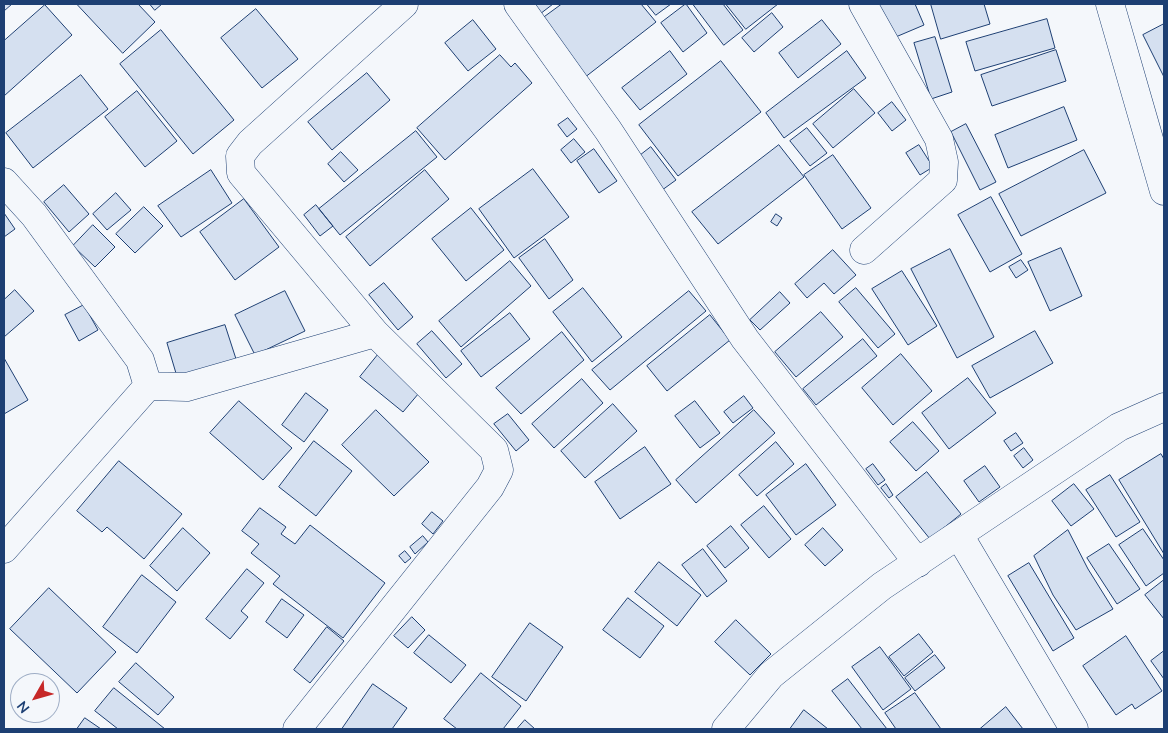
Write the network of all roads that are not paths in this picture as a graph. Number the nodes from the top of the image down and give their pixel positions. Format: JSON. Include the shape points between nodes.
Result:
{"nodes":[{"id":1,"x":404,"y":4,"type":"edge"},
{"id":2,"x":518,"y":4,"type":"edge"},
{"id":3,"x":863,"y":4,"type":"edge"},
{"id":4,"x":1110,"y":4,"type":"edge"},
{"id":5,"x":4,"y":182,"type":"edge"},
{"id":6,"x":1164,"y":190,"type":"edge"},
{"id":7,"x":864,"y":250,"type":"dead end"},
{"id":8,"x":375,"y":333,"type":"junction"},
{"id":9,"x":148,"y":386,"type":"junction"},
{"id":10,"x":1164,"y":407,"type":"edge"},
{"id":11,"x":959,"y":535,"type":"junction"},
{"id":12,"x":4,"y":550,"type":"edge"},
{"id":13,"x":918,"y":563,"type":"junction"},
{"id":14,"x":297,"y":729,"type":"edge"},
{"id":15,"x":726,"y":729,"type":"edge"},
{"id":16,"x":1074,"y":729,"type":"edge"}],
"edges":[{"from":1,"to":8,"type":"street","via":[[250,143],[240,156],[241,173]]},
{"from":2,"to":13,"type":"street","via":[[608,130],[745,339]]},
{"from":3,"to":7,"type":"street","via":[[939,139],[944,162],[943,180]]},
{"from":4,"to":6,"type":"street"},
{"from":5,"to":9,"type":"street","via":[[34,215],[140,360]]},
{"from":8,"to":9,"type":"street","via":[[187,387]]},
{"from":8,"to":14,"type":"street","via":[[494,450],[500,470],[490,487]]},
{"from":9,"to":12,"type":"street"},
{"from":10,"to":11,"type":"street","via":[[1120,426]]},
{"from":11,"to":13,"type":"street"},
{"from":11,"to":16,"type":"street"},
{"from":13,"to":15,"type":"street","via":[[882,586],[771,675]]}]}
